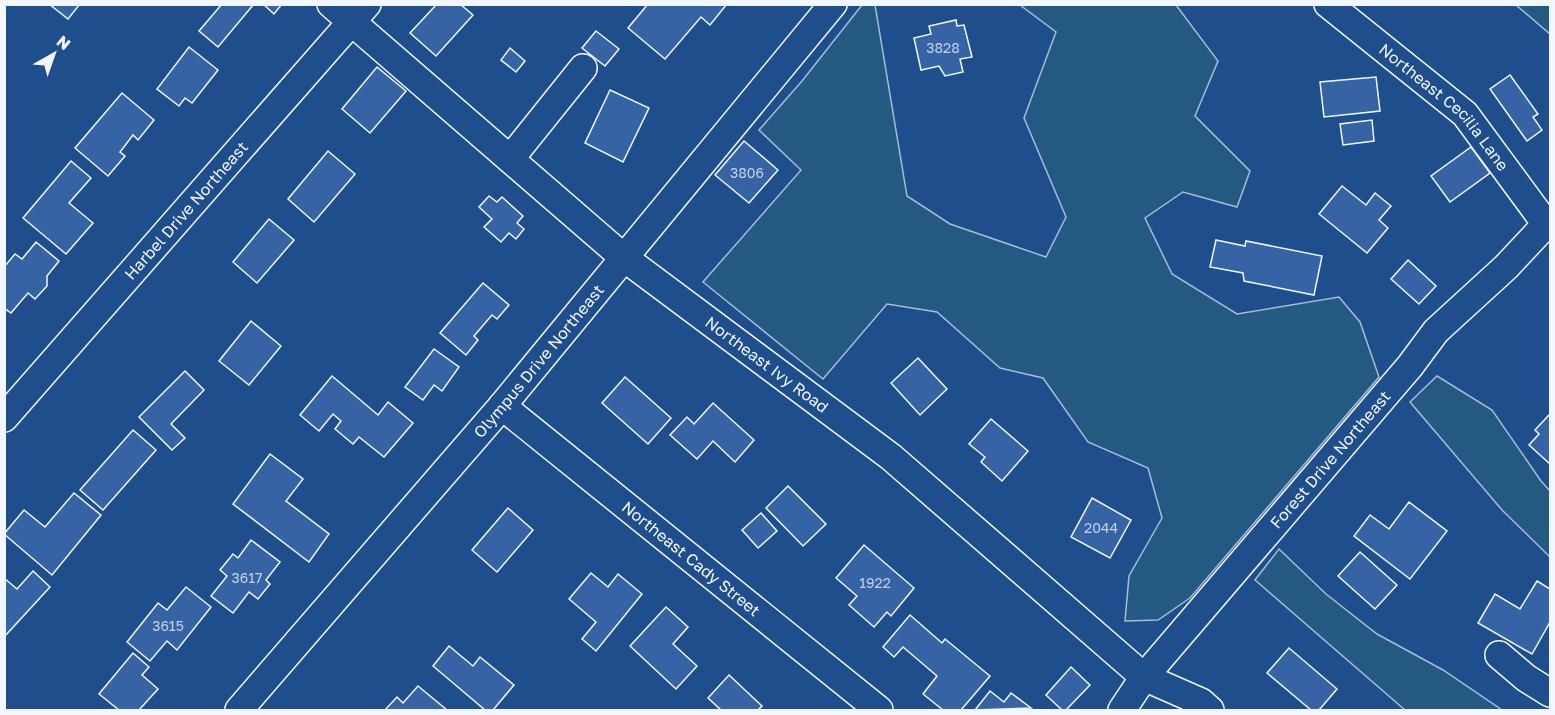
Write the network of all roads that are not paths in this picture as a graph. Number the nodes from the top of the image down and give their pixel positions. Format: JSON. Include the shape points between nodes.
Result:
{"nodes":[{"id":1,"x":331,"y":4,"type":"edge"},
{"id":2,"x":833,"y":4,"type":"edge"},
{"id":3,"x":1328,"y":4,"type":"edge"},
{"id":4,"x":359,"y":14,"type":"edge"},
{"id":5,"x":583,"y":68,"type":"dead end"},
{"id":6,"x":510,"y":159,"type":"junction"},
{"id":7,"x":1548,"y":222,"type":"edge"},
{"id":8,"x":623,"y":257,"type":"junction"},
{"id":9,"x":502,"y":406,"type":"junction"},
{"id":10,"x":4,"y":418,"type":"edge"},
{"id":11,"x":1499,"y":655,"type":"dead end"},
{"id":12,"x":1144,"y":677,"type":"junction"},
{"id":13,"x":1551,"y":693,"type":"edge"},
{"id":14,"x":238,"y":711,"type":"edge"},
{"id":15,"x":879,"y":711,"type":"edge"},
{"id":16,"x":1122,"y":711,"type":"edge"},
{"id":17,"x":1210,"y":711,"type":"edge"}],
"edges":[{"from":1,"to":4,"type":"street","name":"Northeast Ivy Road"},
{"from":2,"to":8,"type":"street","name":"Olympus Drive Northeast"},
{"from":3,"to":7,"type":"street","name":"Northeast Cecilia Lane","via":[[1465,114]]},
{"from":4,"to":6,"type":"street","name":"Northeast Ivy Road"},
{"from":4,"to":10,"type":"street","name":"Harbel Drive Northeast"},
{"from":5,"to":6,"type":"street"},
{"from":6,"to":8,"type":"street","name":"Northeast Ivy Road"},
{"from":7,"to":12,"type":"street","name":"Forest Drive Northeast","via":[[1436,331]]},
{"from":8,"to":9,"type":"street","name":"Olympus Drive Northeast"},
{"from":8,"to":12,"type":"street","name":"Northeast Ivy Road","via":[[891,457]]},
{"from":9,"to":14,"type":"street","name":"Olympus Drive Northeast"},
{"from":9,"to":15,"type":"street","name":"Northeast Cady Street"},
{"from":11,"to":13,"type":"street"},
{"from":12,"to":16,"type":"street","name":"Forest Drive Northeast"},
{"from":12,"to":17,"type":"street","name":"Northeast Ivy Road","via":[[1201,702]]}]}
